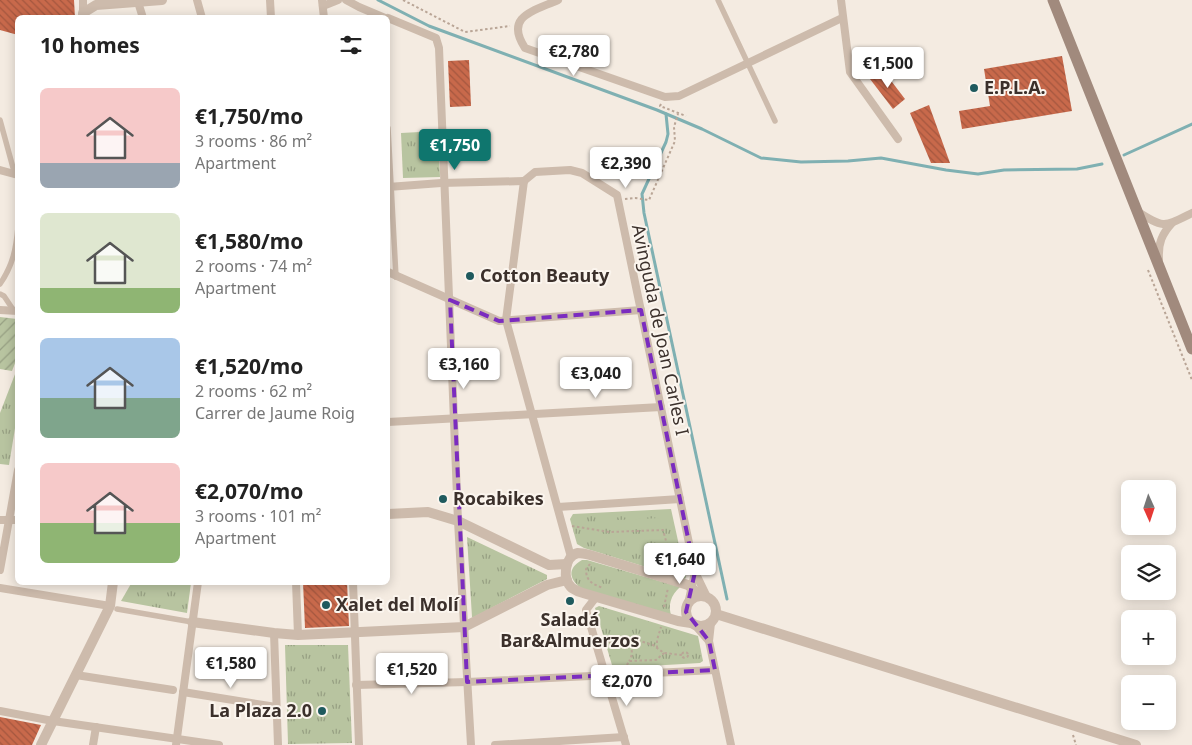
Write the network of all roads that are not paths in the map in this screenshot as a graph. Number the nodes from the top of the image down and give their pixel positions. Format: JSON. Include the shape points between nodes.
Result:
{"nodes":[{"id":1,"x":83,"y":0,"type":"edge"},
{"id":2,"x":162,"y":0,"type":"edge"},
{"id":3,"x":197,"y":0,"type":"edge"},
{"id":4,"x":270,"y":0,"type":"edge"},
{"id":5,"x":338,"y":0,"type":"edge"},
{"id":6,"x":346,"y":0,"type":"edge"},
{"id":7,"x":558,"y":0,"type":"edge"},
{"id":8,"x":718,"y":0,"type":"edge"},
{"id":9,"x":841,"y":0,"type":"edge"},
{"id":10,"x":1053,"y":0,"type":"edge"},
{"id":11,"x":138,"y":2,"type":"junction"},
{"id":12,"x":323,"y":3,"type":"edge"},
{"id":13,"x":83,"y":15,"type":"edge"},
{"id":14,"x":141,"y":15,"type":"edge"},
{"id":15,"x":201,"y":15,"type":"edge"},
{"id":16,"x":271,"y":15,"type":"edge"},
{"id":17,"x":380,"y":15,"type":"edge"},
{"id":18,"x":842,"y":18,"type":"junction"},
{"id":19,"x":390,"y":19,"type":"edge"},
{"id":20,"x":748,"y":63,"type":"junction"},
{"id":21,"x":0,"y":120,"type":"edge"},
{"id":22,"x":775,"y":120,"type":"dead end"},
{"id":23,"x":898,"y":139,"type":"dead end"},
{"id":24,"x":0,"y":170,"type":"edge"},
{"id":25,"x":15,"y":172,"type":"edge"},
{"id":26,"x":15,"y":175,"type":"edge"},
{"id":27,"x":524,"y":181,"type":"junction"},
{"id":28,"x":445,"y":183,"type":"junction"},
{"id":29,"x":390,"y":187,"type":"edge"},
{"id":30,"x":390,"y":200,"type":"edge"},
{"id":31,"x":1137,"y":211,"type":"junction"},
{"id":32,"x":1192,"y":214,"type":"edge"},
{"id":33,"x":1172,"y":223,"type":"junction"},
{"id":34,"x":15,"y":248,"type":"edge"},
{"id":35,"x":1158,"y":264,"type":"junction"},
{"id":36,"x":390,"y":273,"type":"edge"},
{"id":37,"x":396,"y":276,"type":"junction"},
{"id":38,"x":0,"y":284,"type":"edge"},
{"id":39,"x":0,"y":294,"type":"edge"},
{"id":40,"x":450,"y":300,"type":"junction"},
{"id":41,"x":0,"y":310,"type":"edge"},
{"id":42,"x":15,"y":310,"type":"edge"},
{"id":43,"x":641,"y":310,"type":"junction"},
{"id":44,"x":15,"y":311,"type":"edge"},
{"id":45,"x":506,"y":320,"type":"junction"},
{"id":46,"x":1192,"y":349,"type":"edge"},
{"id":47,"x":661,"y":406,"type":"junction"},
{"id":48,"x":532,"y":414,"type":"junction"},
{"id":49,"x":454,"y":418,"type":"junction"},
{"id":50,"x":390,"y":422,"type":"edge"},
{"id":51,"x":680,"y":499,"type":"junction"},
{"id":52,"x":15,"y":500,"type":"edge"},
{"id":53,"x":558,"y":507,"type":"junction"},
{"id":54,"x":390,"y":514,"type":"edge"},
{"id":55,"x":0,"y":520,"type":"edge"},
{"id":56,"x":13,"y":520,"type":"edge"},
{"id":57,"x":458,"y":521,"type":"junction"},
{"id":58,"x":569,"y":560,"type":"junction"},
{"id":59,"x":0,"y":570,"type":"edge"},
{"id":60,"x":695,"y":572,"type":"junction"},
{"id":61,"x":567,"y":580,"type":"junction"},
{"id":62,"x":113,"y":585,"type":"edge"},
{"id":63,"x":198,"y":585,"type":"edge"},
{"id":64,"x":296,"y":585,"type":"edge"},
{"id":65,"x":353,"y":585,"type":"edge"},
{"id":66,"x":691,"y":587,"type":"junction"},
{"id":67,"x":0,"y":588,"type":"edge"},
{"id":68,"x":704,"y":596,"type":"junction"},
{"id":69,"x":596,"y":598,"type":"junction"},
{"id":70,"x":688,"y":604,"type":"junction"},
{"id":71,"x":114,"y":607,"type":"junction"},
{"id":72,"x":713,"y":618,"type":"junction"},
{"id":73,"x":192,"y":622,"type":"junction"},
{"id":74,"x":693,"y":624,"type":"junction"},
{"id":75,"x":464,"y":627,"type":"junction"},
{"id":76,"x":274,"y":633,"type":"junction"},
{"id":77,"x":354,"y":633,"type":"junction"},
{"id":78,"x":298,"y":635,"type":"junction"},
{"id":79,"x":709,"y":641,"type":"junction"},
{"id":80,"x":715,"y":670,"type":"junction"},
{"id":81,"x":76,"y":675,"type":"junction"},
{"id":82,"x":606,"y":675,"type":"junction"},
{"id":83,"x":467,"y":682,"type":"junction"},
{"id":84,"x":356,"y":685,"type":"junction"},
{"id":85,"x":173,"y":690,"type":"dead end"},
{"id":86,"x":183,"y":692,"type":"junction"},
{"id":87,"x":276,"y":707,"type":"junction"},
{"id":88,"x":0,"y":711,"type":"edge"},
{"id":89,"x":53,"y":721,"type":"junction"},
{"id":90,"x":96,"y":727,"type":"junction"},
{"id":91,"x":625,"y":741,"type":"edge"},
{"id":92,"x":176,"y":742,"type":"edge"},
{"id":93,"x":566,"y":743,"type":"edge"},
{"id":94,"x":523,"y":744,"type":"edge"},
{"id":95,"x":41,"y":745,"type":"edge"},
{"id":96,"x":93,"y":745,"type":"edge"},
{"id":97,"x":219,"y":745,"type":"edge"},
{"id":98,"x":278,"y":745,"type":"edge"},
{"id":99,"x":359,"y":745,"type":"edge"},
{"id":100,"x":471,"y":745,"type":"edge"},
{"id":101,"x":495,"y":745,"type":"edge"},
{"id":102,"x":730,"y":745,"type":"edge"},
{"id":103,"x":1136,"y":745,"type":"edge"}],
"edges":[{"from":1,"to":13,"type":"street"},
{"from":2,"to":11,"type":"street"},
{"from":3,"to":15,"type":"street"},
{"from":4,"to":16,"type":"street"},
{"from":5,"to":12,"type":"street"},
{"from":6,"to":17,"type":"street"},
{"from":7,"to":20,"type":"street","via":[[523,16],[517,25],[525,48],[665,97],[679,96]]},
{"from":8,"to":20,"type":"street"},
{"from":9,"to":18,"type":"street"},
{"from":10,"to":31,"type":"main road"},
{"from":11,"to":13,"type":"street","via":[[96,5]]},
{"from":11,"to":14,"type":"street"},
{"from":18,"to":20,"type":"street"},
{"from":18,"to":23,"type":"street","via":[[850,72]]},
{"from":19,"to":28,"type":"street","via":[[436,38]]},
{"from":20,"to":22,"type":"street"},
{"from":21,"to":25,"type":"street"},
{"from":24,"to":26,"type":"street"},
{"from":27,"to":28,"type":"street"},
{"from":27,"to":43,"type":"street","name":"Avinguda de Joan Carles I","via":[[535,172],[570,170],[582,173],[617,195]]},
{"from":27,"to":45,"type":"street"},
{"from":28,"to":29,"type":"street"},
{"from":28,"to":40,"type":"street"},
{"from":30,"to":37,"type":"street"},
{"from":31,"to":33,"type":"street","via":[[1159,224]]},
{"from":31,"to":35,"type":"main road"},
{"from":32,"to":33,"type":"street"},
{"from":33,"to":35,"type":"street","via":[[1160,241]]},
{"from":34,"to":38,"type":"street","via":[[10,270]]},
{"from":35,"to":46,"type":"main road"},
{"from":36,"to":37,"type":"street"},
{"from":37,"to":40,"type":"street"},
{"from":39,"to":42,"type":"street"},
{"from":40,"to":45,"type":"street","via":[[499,321]]},
{"from":40,"to":49,"type":"street"},
{"from":41,"to":44,"type":"street"},
{"from":43,"to":45,"type":"street"},
{"from":43,"to":47,"type":"street","name":"Avinguda de Joan Carles I"},
{"from":45,"to":48,"type":"street"},
{"from":47,"to":48,"type":"street"},
{"from":47,"to":51,"type":"street","name":"Avinguda de Joan Carles I"},
{"from":48,"to":49,"type":"street"},
{"from":48,"to":53,"type":"street"},
{"from":49,"to":50,"type":"street"},
{"from":49,"to":57,"type":"street"},
{"from":51,"to":53,"type":"street"},
{"from":51,"to":60,"type":"street","name":"Avinguda de Joan Carles I"},
{"from":52,"to":56,"type":"street"},
{"from":53,"to":58,"type":"street"},
{"from":54,"to":57,"type":"street","via":[[428,512]]},
{"from":55,"to":56,"type":"street"},
{"from":56,"to":59,"type":"street"},
{"from":57,"to":58,"type":"street","via":[[549,565]]},
{"from":57,"to":75,"type":"street"},
{"from":58,"to":61,"type":"street"},
{"from":58,"to":66,"type":"street","via":[[578,553],[590,555]]},
{"from":60,"to":66,"type":"street","name":"Avinguda de Joan Carles I"},
{"from":60,"to":68,"type":"street","name":"Avinguda de Joan Carles I"},
{"from":61,"to":69,"type":"street","via":[[570,587]]},
{"from":61,"to":75,"type":"street","via":[[547,585]]},
{"from":62,"to":71,"type":"street"},
{"from":63,"to":73,"type":"street"},
{"from":64,"to":78,"type":"street"},
{"from":65,"to":77,"type":"street"},
{"from":66,"to":68,"type":"street"},
{"from":66,"to":70,"type":"street","name":"Avinguda de Joan Carles I"},
{"from":67,"to":71,"type":"street"},
{"from":68,"to":70,"type":"street"},
{"from":68,"to":72,"type":"street","via":[[714,602]]},
{"from":69,"to":74,"type":"street"},
{"from":69,"to":82,"type":"street","via":[[586,610]]},
{"from":70,"to":74,"type":"street","via":[[686,612]]},
{"from":71,"to":73,"type":"street"},
{"from":71,"to":81,"type":"street"},
{"from":72,"to":74,"type":"street","via":[[706,626]]},
{"from":72,"to":79,"type":"street"},
{"from":72,"to":103,"type":"street"},
{"from":73,"to":76,"type":"street"},
{"from":73,"to":86,"type":"street"},
{"from":74,"to":79,"type":"street"},
{"from":75,"to":77,"type":"street"},
{"from":75,"to":83,"type":"street"},
{"from":76,"to":78,"type":"street"},
{"from":76,"to":87,"type":"street"},
{"from":77,"to":78,"type":"street"},
{"from":77,"to":84,"type":"street"},
{"from":79,"to":80,"type":"street"},
{"from":80,"to":82,"type":"street"},
{"from":80,"to":102,"type":"street"},
{"from":81,"to":85,"type":"street"},
{"from":81,"to":89,"type":"street"},
{"from":82,"to":83,"type":"street"},
{"from":82,"to":91,"type":"street"},
{"from":83,"to":84,"type":"street"},
{"from":83,"to":100,"type":"street"},
{"from":84,"to":99,"type":"street"},
{"from":86,"to":87,"type":"street"},
{"from":86,"to":92,"type":"street"},
{"from":87,"to":98,"type":"street"},
{"from":88,"to":89,"type":"street"},
{"from":89,"to":90,"type":"street"},
{"from":89,"to":95,"type":"street"},
{"from":90,"to":92,"type":"street"},
{"from":90,"to":96,"type":"street"},
{"from":91,"to":93,"type":"street"},
{"from":92,"to":97,"type":"street"},
{"from":93,"to":94,"type":"street"},
{"from":94,"to":101,"type":"street"}]}
